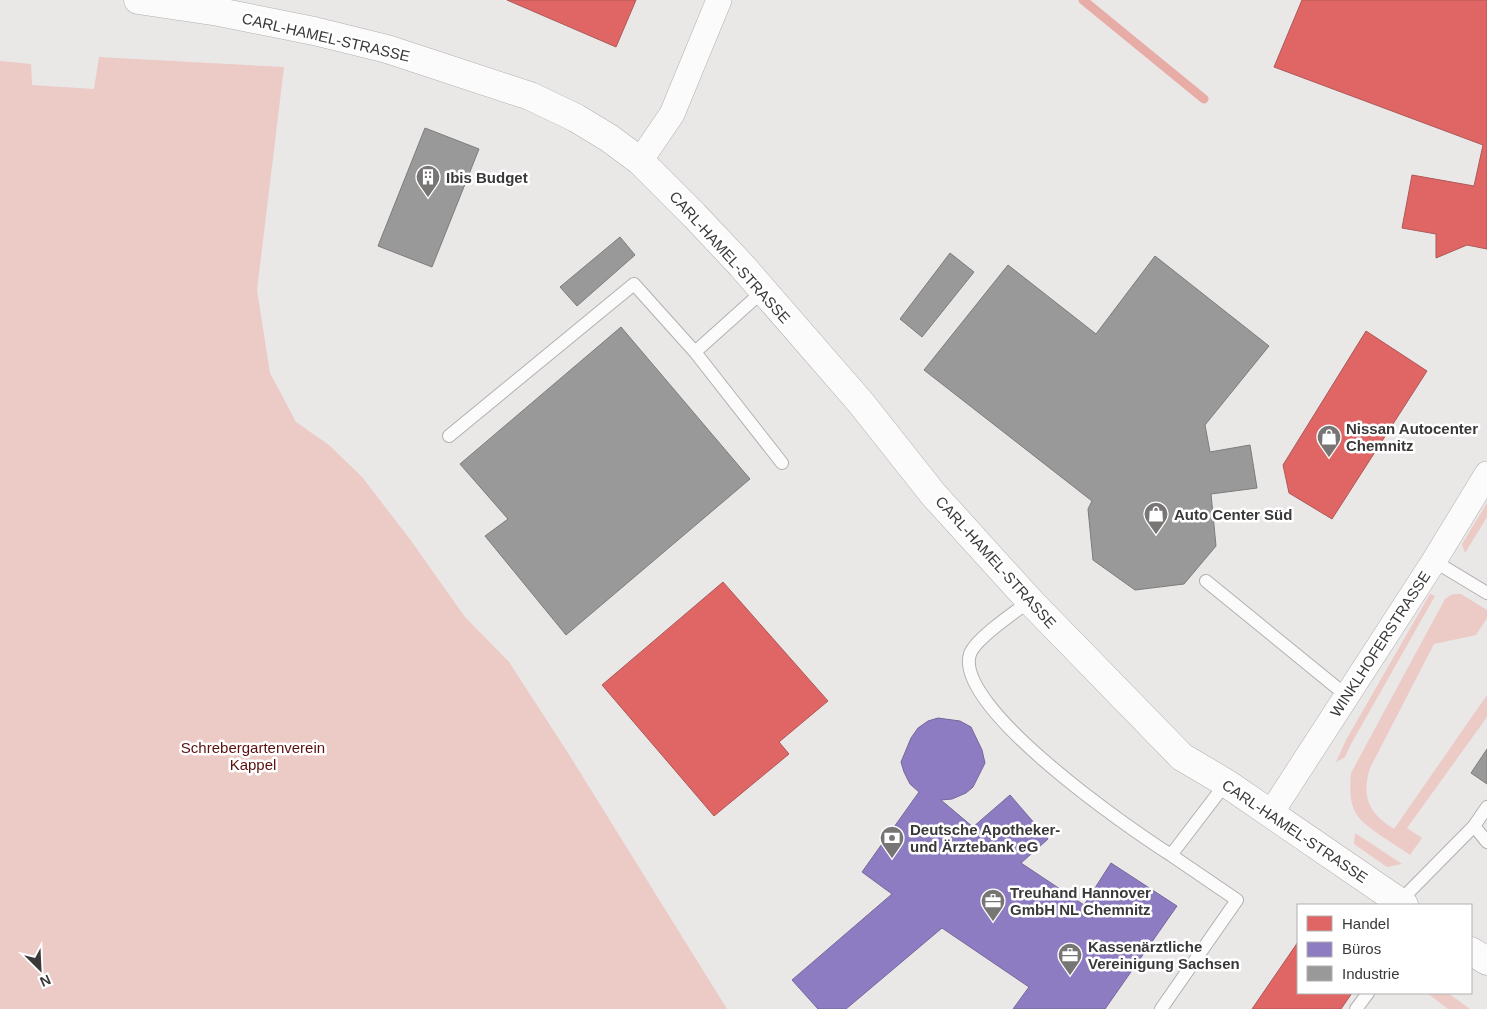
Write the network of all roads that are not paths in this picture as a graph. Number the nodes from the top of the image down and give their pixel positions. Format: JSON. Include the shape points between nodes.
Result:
{"nodes":[{"id":1,"x":138,"y":0,"type":"edge"},
{"id":2,"x":720,"y":0,"type":"edge"},
{"id":3,"x":640,"y":161,"type":"junction"},
{"id":4,"x":764,"y":292,"type":"junction"},
{"id":5,"x":695,"y":352,"type":"junction"},
{"id":6,"x":449,"y":436,"type":"dead end"},
{"id":7,"x":782,"y":463,"type":"dead end"},
{"id":8,"x":1487,"y":474,"type":"edge"},
{"id":9,"x":1434,"y":561,"type":"junction"},
{"id":10,"x":1206,"y":581,"type":"dead end"},
{"id":11,"x":1487,"y":593,"type":"edge"},
{"id":12,"x":1030,"y":602,"type":"junction"},
{"id":13,"x":1347,"y":696,"type":"junction"},
{"id":14,"x":1226,"y":782,"type":"junction"},
{"id":15,"x":1487,"y":807,"type":"edge"},
{"id":16,"x":1271,"y":813,"type":"junction"},
{"id":17,"x":1474,"y":826,"type":"junction"},
{"id":18,"x":1487,"y":842,"type":"edge"},
{"id":19,"x":1171,"y":855,"type":"junction"},
{"id":20,"x":1402,"y":904,"type":"edge"},
{"id":21,"x":1472,"y":951,"type":"edge"},
{"id":22,"x":1487,"y":962,"type":"edge"},
{"id":23,"x":1367,"y":994,"type":"edge"},
{"id":24,"x":1161,"y":1009,"type":"edge"},
{"id":25,"x":1356,"y":1009,"type":"edge"}],
"edges":[{"from":1,"to":3,"type":"main road","name":"CARL-HAMEL-STRASSE","via":[[219,12],[387,49],[530,96],[576,118]]},
{"from":2,"to":3,"type":"street","via":[[672,114]]},
{"from":3,"to":4,"type":"main road","name":"CARL-HAMEL-STRASSE"},
{"from":4,"to":5,"type":"lane"},
{"from":4,"to":12,"type":"main road","name":"CARL-HAMEL-STRASSE","via":[[861,403],[933,494]]},
{"from":5,"to":6,"type":"lane","via":[[634,284]]},
{"from":5,"to":7,"type":"lane"},
{"from":8,"to":9,"type":"street","name":"WINKLHOFERSTRASSE"},
{"from":9,"to":11,"type":"lane"},
{"from":9,"to":13,"type":"street","name":"WINKLHOFERSTRASSE"},
{"from":10,"to":13,"type":"lane"},
{"from":12,"to":14,"type":"main road","name":"CARL-HAMEL-STRASSE","via":[[1182,757]]},
{"from":12,"to":19,"type":"lane","via":[[977,644],[970,654],[969,670],[977,688],[1020,738],[1080,791]]},
{"from":13,"to":16,"type":"street","name":"WINKLHOFERSTRASSE"},
{"from":14,"to":16,"type":"main road","name":"CARL-HAMEL-STRASSE"},
{"from":14,"to":19,"type":"lane"},
{"from":15,"to":17,"type":"lane"},
{"from":16,"to":20,"type":"main road","name":"CARL-HAMEL-STRASSE"},
{"from":17,"to":18,"type":"lane"},
{"from":17,"to":20,"type":"lane"},
{"from":19,"to":24,"type":"lane","via":[[1237,900]]},
{"from":21,"to":22,"type":"main road"},
{"from":23,"to":25,"type":"lane"}]}
